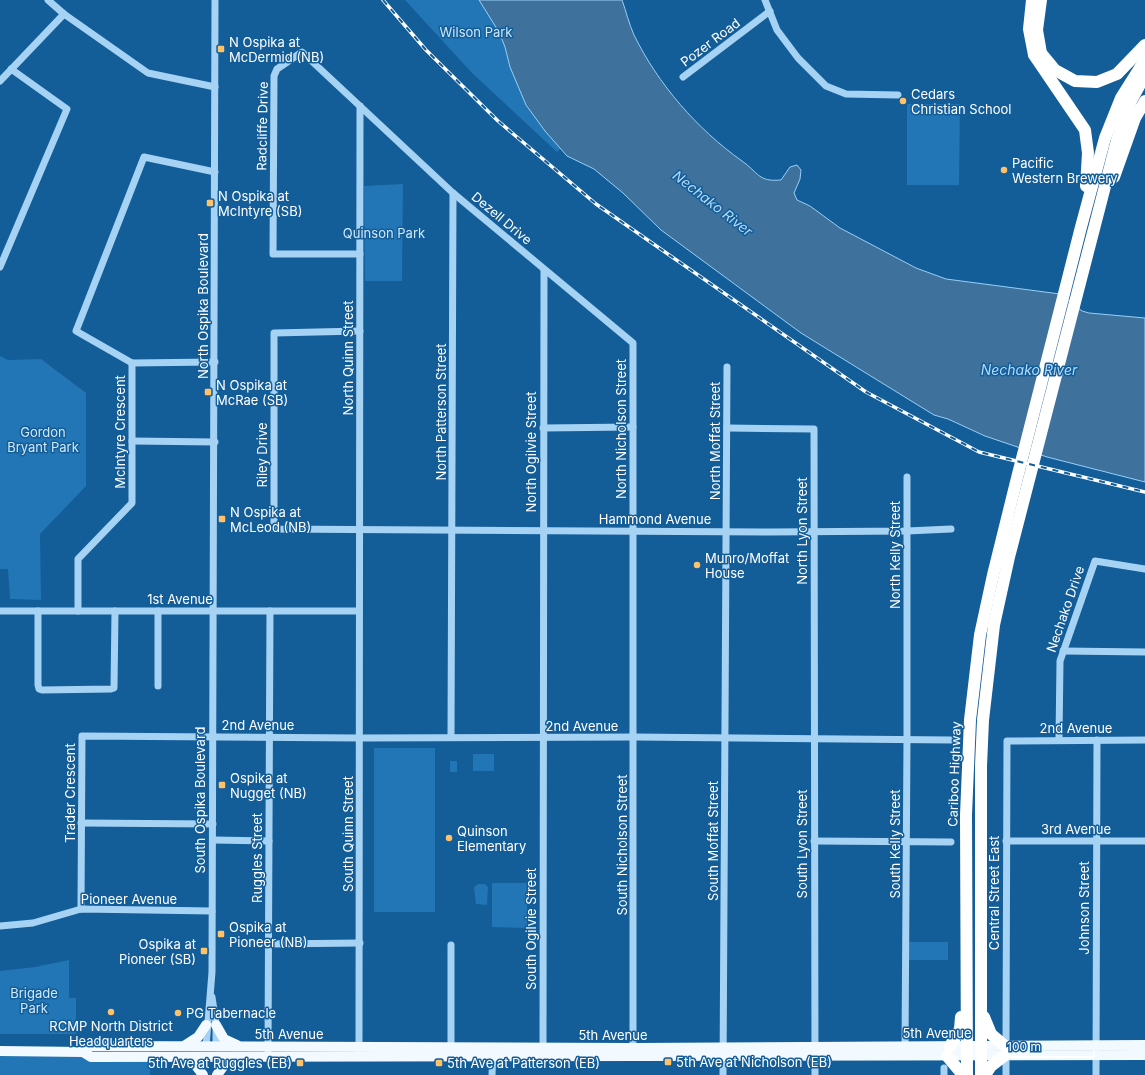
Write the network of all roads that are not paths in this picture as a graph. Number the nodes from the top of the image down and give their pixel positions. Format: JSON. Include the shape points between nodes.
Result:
{"nodes":[{"id":1,"x":48,"y":0,"type":"edge"},
{"id":2,"x":215,"y":0,"type":"edge"},
{"id":3,"x":765,"y":0,"type":"edge"},
{"id":4,"x":1037,"y":1,"type":"edge"},
{"id":5,"x":770,"y":11,"type":"junction"},
{"id":6,"x":64,"y":14,"type":"junction"},
{"id":7,"x":1145,"y":45,"type":"edge"},
{"id":8,"x":1145,"y":60,"type":"edge"},
{"id":9,"x":11,"y":69,"type":"junction"},
{"id":10,"x":1145,"y":75,"type":"edge"},
{"id":11,"x":683,"y":77,"type":"dead end"},
{"id":12,"x":0,"y":81,"type":"edge"},
{"id":13,"x":215,"y":87,"type":"junction"},
{"id":14,"x":898,"y":94,"type":"dead end"},
{"id":15,"x":1145,"y":101,"type":"edge"},
{"id":16,"x":360,"y":106,"type":"junction"},
{"id":17,"x":215,"y":172,"type":"junction"},
{"id":18,"x":453,"y":193,"type":"junction"},
{"id":19,"x":1102,"y":195,"type":"junction"},
{"id":20,"x":1081,"y":227,"type":"junction"},
{"id":21,"x":360,"y":254,"type":"junction"},
{"id":22,"x":0,"y":267,"type":"edge"},
{"id":23,"x":544,"y":270,"type":"junction"},
{"id":24,"x":360,"y":331,"type":"junction"},
{"id":25,"x":633,"y":343,"type":"joint"},
{"id":26,"x":215,"y":362,"type":"junction"},
{"id":27,"x":132,"y":363,"type":"junction"},
{"id":28,"x":727,"y":367,"type":"dead end"},
{"id":29,"x":633,"y":427,"type":"junction"},
{"id":30,"x":543,"y":428,"type":"junction"},
{"id":31,"x":727,"y":428,"type":"junction"},
{"id":32,"x":132,"y":441,"type":"junction"},
{"id":33,"x":214,"y":442,"type":"junction"},
{"id":34,"x":907,"y":477,"type":"dead end"},
{"id":35,"x":1022,"y":480,"type":"junction"},
{"id":36,"x":951,"y":529,"type":"dead end"},
{"id":37,"x":360,"y":531,"type":"junction"},
{"id":38,"x":452,"y":531,"type":"junction"},
{"id":39,"x":632,"y":531,"type":"junction"},
{"id":40,"x":907,"y":531,"type":"junction"},
{"id":41,"x":543,"y":532,"type":"junction"},
{"id":42,"x":726,"y":532,"type":"junction"},
{"id":43,"x":814,"y":532,"type":"junction"},
{"id":44,"x":1145,"y":569,"type":"edge"},
{"id":45,"x":0,"y":611,"type":"edge"},
{"id":46,"x":38,"y":611,"type":"junction"},
{"id":47,"x":78,"y":611,"type":"junction"},
{"id":48,"x":115,"y":611,"type":"junction"},
{"id":49,"x":158,"y":611,"type":"junction"},
{"id":50,"x":214,"y":611,"type":"junction"},
{"id":51,"x":270,"y":611,"type":"junction"},
{"id":52,"x":359,"y":611,"type":"junction"},
{"id":53,"x":814,"y":632,"type":"joint"},
{"id":54,"x":907,"y":633,"type":"joint"},
{"id":55,"x":543,"y":634,"type":"joint"},
{"id":56,"x":633,"y":635,"type":"joint"},
{"id":57,"x":726,"y":635,"type":"joint"},
{"id":58,"x":1063,"y":651,"type":"junction"},
{"id":59,"x":1145,"y":652,"type":"edge"},
{"id":60,"x":158,"y":686,"type":"dead end"},
{"id":61,"x":213,"y":737,"type":"junction"},
{"id":62,"x":269,"y":737,"type":"junction"},
{"id":63,"x":451,"y":737,"type":"junction"},
{"id":64,"x":634,"y":737,"type":"junction"},
{"id":65,"x":360,"y":738,"type":"junction"},
{"id":66,"x":542,"y":738,"type":"junction"},
{"id":67,"x":725,"y":739,"type":"junction"},
{"id":68,"x":814,"y":739,"type":"junction"},
{"id":69,"x":1059,"y":739,"type":"junction"},
{"id":70,"x":907,"y":740,"type":"junction"},
{"id":71,"x":951,"y":740,"type":"dead end"},
{"id":72,"x":1097,"y":740,"type":"junction"},
{"id":73,"x":1145,"y":740,"type":"edge"},
{"id":74,"x":1007,"y":741,"type":"joint"},
{"id":75,"x":81,"y":823,"type":"junction"},
{"id":76,"x":213,"y":824,"type":"junction"},
{"id":77,"x":213,"y":840,"type":"junction"},
{"id":78,"x":269,"y":841,"type":"junction"},
{"id":79,"x":814,"y":841,"type":"junction"},
{"id":80,"x":1006,"y":841,"type":"junction"},
{"id":81,"x":1096,"y":841,"type":"junction"},
{"id":82,"x":1145,"y":841,"type":"edge"},
{"id":83,"x":906,"y":842,"type":"junction"},
{"id":84,"x":951,"y":842,"type":"dead end"},
{"id":85,"x":81,"y":909,"type":"junction"},
{"id":86,"x":212,"y":911,"type":"junction"},
{"id":87,"x":966,"y":914,"type":"junction"},
{"id":88,"x":0,"y":926,"type":"edge"},
{"id":89,"x":360,"y":943,"type":"junction"},
{"id":90,"x":269,"y":944,"type":"junction"},
{"id":91,"x":451,"y":945,"type":"dead end"},
{"id":92,"x":981,"y":1008,"type":"junction"},
{"id":93,"x":211,"y":1025,"type":"junction"},
{"id":94,"x":1145,"y":1045,"type":"edge"},
{"id":95,"x":182,"y":1047,"type":"junction"},
{"id":96,"x":1096,"y":1050,"type":"junction"},
{"id":97,"x":0,"y":1051,"type":"edge"},
{"id":98,"x":451,"y":1051,"type":"junction"},
{"id":99,"x":814,"y":1051,"type":"junction"},
{"id":100,"x":905,"y":1051,"type":"junction"},
{"id":101,"x":949,"y":1051,"type":"junction"},
{"id":102,"x":1005,"y":1051,"type":"junction"},
{"id":103,"x":83,"y":1052,"type":"junction"},
{"id":104,"x":211,"y":1052,"type":"junction"},
{"id":105,"x":243,"y":1052,"type":"junction"},
{"id":106,"x":268,"y":1052,"type":"junction"},
{"id":107,"x":359,"y":1052,"type":"junction"},
{"id":108,"x":493,"y":1052,"type":"junction"},
{"id":109,"x":543,"y":1052,"type":"junction"},
{"id":110,"x":633,"y":1052,"type":"junction"},
{"id":111,"x":723,"y":1052,"type":"junction"},
{"id":112,"x":974,"y":1052,"type":"junction"},
{"id":113,"x":1145,"y":1055,"type":"edge"},
{"id":114,"x":178,"y":1057,"type":"junction"},
{"id":115,"x":204,"y":1075,"type":"edge"},
{"id":116,"x":216,"y":1075,"type":"edge"},
{"id":117,"x":492,"y":1075,"type":"edge"},
{"id":118,"x":723,"y":1075,"type":"edge"},
{"id":119,"x":814,"y":1075,"type":"edge"},
{"id":120,"x":962,"y":1075,"type":"edge"},
{"id":121,"x":967,"y":1075,"type":"edge"},
{"id":122,"x":972,"y":1075,"type":"edge"},
{"id":123,"x":981,"y":1075,"type":"edge"},
{"id":124,"x":985,"y":1075,"type":"edge"},
{"id":125,"x":1006,"y":1075,"type":"edge"},
{"id":126,"x":1096,"y":1075,"type":"edge"}],
"edges":[{"from":1,"to":6,"type":"street"},
{"from":2,"to":13,"type":"street","name":"North Ospika Boulevard"},
{"from":3,"to":5,"type":"street"},
{"from":4,"to":7,"type":"highway","via":[[1037,30],[1041,53],[1056,70],[1075,81],[1097,82],[1117,74]]},
{"from":4,"to":20,"type":"highway","via":[[1029,29],[1034,55],[1085,130],[1088,168]]},
{"from":5,"to":11,"type":"street","name":"Pozer Road"},
{"from":5,"to":14,"type":"street","via":[[778,30],[798,58],[826,86],[846,94]]},
{"from":6,"to":9,"type":"street"},
{"from":6,"to":13,"type":"street","via":[[148,73]]},
{"from":8,"to":20,"type":"highway","via":[[1121,98],[1105,138]]},
{"from":9,"to":12,"type":"street"},
{"from":9,"to":22,"type":"street","via":[[67,109]]},
{"from":10,"to":19,"type":"highway","via":[[1131,101],[1116,140]]},
{"from":13,"to":17,"type":"street","name":"North Ospika Boulevard"},
{"from":15,"to":19,"type":"highway","via":[[1135,118],[1115,176]]},
{"from":16,"to":18,"type":"street","name":"Dezell Drive"},
{"from":16,"to":21,"type":"street","name":"North Quinn Street"},
{"from":16,"to":21,"type":"street","name":"Radcliffe Drive","via":[[302,52],[275,72],[273,254]]},
{"from":17,"to":26,"type":"street","name":"North Ospika Boulevard"},
{"from":17,"to":27,"type":"street","name":"McIntyre Crescent","via":[[144,157],[76,331]]},
{"from":18,"to":23,"type":"street","name":"Dezell Drive"},
{"from":18,"to":38,"type":"street","name":"North Patterson Street"},
{"from":19,"to":35,"type":"highway","via":[[1082,274]]},
{"from":20,"to":35,"type":"highway"},
{"from":21,"to":24,"type":"street","name":"North Quinn Street"},
{"from":23,"to":25,"type":"street","name":"Dezell Drive"},
{"from":23,"to":30,"type":"street","name":"North Ogilvie Street"},
{"from":24,"to":37,"type":"street","name":"North Quinn Street"},
{"from":24,"to":37,"type":"street","name":"Riley Drive","via":[[274,333],[274,529]]},
{"from":25,"to":29,"type":"street","name":"North Nicholson Street"},
{"from":26,"to":27,"type":"street"},
{"from":26,"to":33,"type":"street","name":"North Ospika Boulevard"},
{"from":27,"to":32,"type":"street","name":"McIntyre Crescent"},
{"from":28,"to":31,"type":"street","name":"North Moffat Street"},
{"from":29,"to":30,"type":"street"},
{"from":29,"to":39,"type":"street","name":"North Nicholson Street"},
{"from":30,"to":41,"type":"street","name":"North Ogilvie Street"},
{"from":31,"to":42,"type":"street","name":"North Moffat Street"},
{"from":31,"to":43,"type":"street","name":"North Lyon Street","via":[[814,429]]},
{"from":32,"to":33,"type":"street"},
{"from":32,"to":47,"type":"street","name":"McIntyre Crescent","via":[[132,503],[78,559]]},
{"from":33,"to":50,"type":"street","name":"North Ospika Boulevard"},
{"from":34,"to":40,"type":"street","name":"North Kelly Street"},
{"from":35,"to":87,"type":"highway","name":"Cariboo Highway","via":[[993,575],[980,635],[970,720],[966,815]]},
{"from":35,"to":92,"type":"highway","name":"Cariboo Highway","via":[[998,604],[986,684],[981,766]]},
{"from":36,"to":40,"type":"street","name":"Hammond Avenue"},
{"from":37,"to":38,"type":"street","name":"Hammond Avenue"},
{"from":37,"to":52,"type":"street","name":"North Quinn Street"},
{"from":38,"to":41,"type":"street","name":"Hammond Avenue"},
{"from":38,"to":63,"type":"street","name":"North Patterson Street"},
{"from":39,"to":41,"type":"street","name":"Hammond Avenue"},
{"from":39,"to":42,"type":"street","name":"Hammond Avenue"},
{"from":39,"to":56,"type":"street","name":"North Nicholson Street"},
{"from":40,"to":43,"type":"street","name":"Hammond Avenue"},
{"from":40,"to":54,"type":"street","name":"North Kelly Street"},
{"from":41,"to":55,"type":"street","name":"North Ogilvie Street"},
{"from":42,"to":43,"type":"street","name":"Hammond Avenue"},
{"from":42,"to":57,"type":"street","name":"North Moffat Street"},
{"from":43,"to":53,"type":"street","name":"North Lyon Street"},
{"from":44,"to":58,"type":"street","name":"Nechako Drive","via":[[1095,561]]},
{"from":45,"to":46,"type":"street","name":"1st Avenue"},
{"from":46,"to":47,"type":"street","name":"1st Avenue"},
{"from":46,"to":48,"type":"street","via":[[38,685],[42,690],[114,688]]},
{"from":47,"to":48,"type":"street","name":"1st Avenue"},
{"from":48,"to":49,"type":"street","name":"1st Avenue"},
{"from":49,"to":50,"type":"street","name":"1st Avenue"},
{"from":49,"to":60,"type":"street"},
{"from":50,"to":51,"type":"street","name":"1st Avenue"},
{"from":50,"to":61,"type":"street","name":"South Ospika Boulevard"},
{"from":51,"to":52,"type":"street","name":"1st Avenue"},
{"from":51,"to":62,"type":"street","name":"Ruggles Street"},
{"from":52,"to":65,"type":"street","name":"South Quinn Street"},
{"from":53,"to":68,"type":"street","name":"South Lyon Street"},
{"from":54,"to":70,"type":"street","name":"South Kelly Street"},
{"from":55,"to":66,"type":"street","name":"South Ogilvie Street"},
{"from":56,"to":64,"type":"street","name":"South Nicholson Street"},
{"from":57,"to":67,"type":"street","name":"South Moffat Street"},
{"from":58,"to":59,"type":"street"},
{"from":58,"to":69,"type":"street","name":"Nechako Drive","via":[[1060,661]]},
{"from":61,"to":62,"type":"street","name":"2nd Avenue"},
{"from":61,"to":75,"type":"street","name":"Trader Crescent","via":[[82,736]]},
{"from":61,"to":76,"type":"street","name":"South Ospika Boulevard"},
{"from":62,"to":65,"type":"street","name":"2nd Avenue"},
{"from":62,"to":78,"type":"street","name":"Ruggles Street"},
{"from":63,"to":65,"type":"street","name":"2nd Avenue"},
{"from":63,"to":66,"type":"street","name":"2nd Avenue"},
{"from":64,"to":66,"type":"street","name":"2nd Avenue"},
{"from":64,"to":67,"type":"street","name":"2nd Avenue"},
{"from":64,"to":110,"type":"street","name":"South Nicholson Street"},
{"from":65,"to":89,"type":"street","name":"South Quinn Street"},
{"from":66,"to":109,"type":"street","name":"South Ogilvie Street"},
{"from":67,"to":68,"type":"street","name":"2nd Avenue"},
{"from":67,"to":111,"type":"street","name":"South Moffat Street"},
{"from":68,"to":70,"type":"street","name":"2nd Avenue"},
{"from":68,"to":79,"type":"street","name":"South Lyon Street"},
{"from":69,"to":72,"type":"street","name":"2nd Avenue"},
{"from":69,"to":74,"type":"street","name":"2nd Avenue"},
{"from":70,"to":71,"type":"street","name":"2nd Avenue"},
{"from":70,"to":83,"type":"street","name":"South Kelly Street"},
{"from":72,"to":73,"type":"street","name":"2nd Avenue"},
{"from":72,"to":81,"type":"street","name":"Johnson Street"},
{"from":74,"to":80,"type":"street","name":"Central Street East"},
{"from":75,"to":76,"type":"street"},
{"from":75,"to":85,"type":"street","name":"Trader Crescent"},
{"from":76,"to":77,"type":"street","name":"South Ospika Boulevard"},
{"from":77,"to":78,"type":"street"},
{"from":77,"to":86,"type":"street","name":"South Ospika Boulevard"},
{"from":78,"to":90,"type":"street","name":"Ruggles Street"},
{"from":79,"to":83,"type":"street"},
{"from":79,"to":99,"type":"street","name":"South Lyon Street"},
{"from":80,"to":81,"type":"street","name":"3rd Avenue"},
{"from":80,"to":102,"type":"street","name":"Central Street East"},
{"from":81,"to":82,"type":"street","name":"3rd Avenue"},
{"from":81,"to":96,"type":"street","name":"Johnson Street"},
{"from":83,"to":84,"type":"street"},
{"from":83,"to":100,"type":"street","name":"South Kelly Street"},
{"from":85,"to":86,"type":"street","name":"Pioneer Avenue"},
{"from":85,"to":88,"type":"street","name":"Pioneer Avenue","via":[[33,923]]},
{"from":86,"to":93,"type":"street","name":"South Ospika Boulevard"},
{"from":87,"to":101,"type":"highway","via":[[960,1029]]},
{"from":87,"to":112,"type":"highway","name":"Cariboo Highway"},
{"from":89,"to":90,"type":"street"},
{"from":89,"to":107,"type":"street","name":"South Quinn Street"},
{"from":90,"to":106,"type":"street","name":"Ruggles Street"},
{"from":91,"to":98,"type":"street"},
{"from":92,"to":102,"type":"highway","via":[[991,1034]]},
{"from":92,"to":112,"type":"highway","name":"Cariboo Highway"},
{"from":93,"to":95,"type":"main road","via":[[194,1042]]},
{"from":93,"to":104,"type":"street","name":"South Ospika Boulevard"},
{"from":93,"to":105,"type":"main road","via":[[224,1039]]},
{"from":94,"to":96,"type":"main road","name":"5th Avenue"},
{"from":95,"to":103,"type":"main road","name":"5th Avenue","via":[[91,1046]]},
{"from":95,"to":104,"type":"main road","name":"5th Avenue"},
{"from":96,"to":102,"type":"main road","name":"5th Avenue"},
{"from":96,"to":113,"type":"main road","name":"5th Avenue"},
{"from":96,"to":126,"type":"street","name":"Johnson Street"},
{"from":97,"to":103,"type":"main road","name":"5th Avenue"},
{"from":98,"to":107,"type":"main road","name":"5th Avenue"},
{"from":98,"to":108,"type":"main road","name":"5th Avenue"},
{"from":99,"to":100,"type":"main road","name":"5th Avenue"},
{"from":99,"to":111,"type":"main road","name":"5th Avenue"},
{"from":99,"to":119,"type":"street","name":"South Lyon Street"},
{"from":100,"to":101,"type":"main road","name":"5th Avenue"},
{"from":101,"to":112,"type":"main road","name":"5th Avenue"},
{"from":101,"to":120,"type":"highway"},
{"from":102,"to":112,"type":"main road","name":"5th Avenue"},
{"from":102,"to":124,"type":"highway"},
{"from":102,"to":125,"type":"street","name":"Central Street East"},
{"from":103,"to":114,"type":"main road","name":"5th Avenue","via":[[91,1057]]},
{"from":104,"to":105,"type":"main road","name":"5th Avenue"},
{"from":104,"to":114,"type":"main road","name":"5th Avenue"},
{"from":104,"to":115,"type":"main road","name":"South Ospika Boulevard"},
{"from":104,"to":116,"type":"main road","name":"South Ospika Boulevard"},
{"from":105,"to":106,"type":"main road","name":"5th Avenue"},
{"from":105,"to":116,"type":"main road","via":[[225,1064]]},
{"from":106,"to":107,"type":"main road","name":"5th Avenue"},
{"from":108,"to":109,"type":"main road","name":"5th Avenue"},
{"from":108,"to":117,"type":"street"},
{"from":109,"to":110,"type":"main road","name":"5th Avenue"},
{"from":110,"to":111,"type":"main road","name":"5th Avenue"},
{"from":111,"to":118,"type":"street","name":"South Moffat Street"},
{"from":112,"to":121,"type":"highway","name":"Cariboo Highway"},
{"from":112,"to":122,"type":"highway"},
{"from":112,"to":123,"type":"highway","name":"Cariboo Highway"},
{"from":114,"to":115,"type":"main road","via":[[194,1063]]}]}
